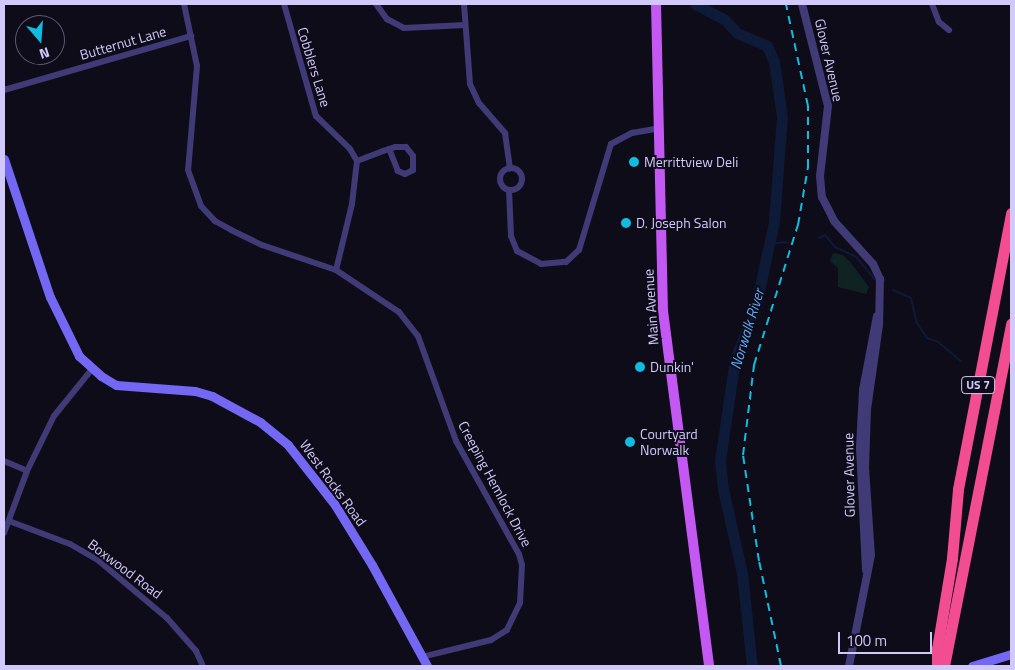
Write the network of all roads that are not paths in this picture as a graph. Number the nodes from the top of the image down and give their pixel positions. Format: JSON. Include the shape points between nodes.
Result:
{"nodes":[{"id":1,"x":184,"y":4,"type":"edge"},
{"id":2,"x":284,"y":4,"type":"edge"},
{"id":3,"x":376,"y":4,"type":"edge"},
{"id":4,"x":464,"y":4,"type":"edge"},
{"id":5,"x":656,"y":4,"type":"edge"},
{"id":6,"x":802,"y":4,"type":"edge"},
{"id":7,"x":932,"y":4,"type":"edge"},
{"id":8,"x":465,"y":25,"type":"junction"},
{"id":9,"x":949,"y":30,"type":"dead end"},
{"id":10,"x":191,"y":36,"type":"junction"},
{"id":11,"x":4,"y":90,"type":"edge"},
{"id":12,"x":661,"y":128,"type":"junction"},
{"id":13,"x":389,"y":149,"type":"junction"},
{"id":14,"x":4,"y":159,"type":"edge"},
{"id":15,"x":357,"y":161,"type":"junction"},
{"id":16,"x":512,"y":169,"type":"junction"},
{"id":17,"x":509,"y":190,"type":"junction"},
{"id":18,"x":1011,"y":213,"type":"edge"},
{"id":19,"x":336,"y":270,"type":"junction"},
{"id":20,"x":1011,"y":324,"type":"edge"},
{"id":21,"x":92,"y":369,"type":"junction"},
{"id":22,"x":4,"y":461,"type":"edge"},
{"id":23,"x":27,"y":471,"type":"junction"},
{"id":24,"x":9,"y":520,"type":"junction"},
{"id":25,"x":4,"y":533,"type":"edge"},
{"id":26,"x":1011,"y":654,"type":"edge"},
{"id":27,"x":422,"y":658,"type":"junction"},
{"id":28,"x":202,"y":666,"type":"edge"},
{"id":29,"x":427,"y":666,"type":"edge"},
{"id":30,"x":709,"y":666,"type":"edge"},
{"id":31,"x":849,"y":666,"type":"edge"},
{"id":32,"x":937,"y":666,"type":"edge"},
{"id":33,"x":944,"y":666,"type":"edge"},
{"id":34,"x":972,"y":666,"type":"edge"}],
"edges":[{"from":1,"to":10,"type":"street","name":"Creeping Hemlock Drive"},
{"from":2,"to":15,"type":"street","name":"Cobblers Lane","via":[[316,116],[350,149]]},
{"from":3,"to":8,"type":"street","via":[[387,19],[404,28]]},
{"from":4,"to":8,"type":"street"},
{"from":5,"to":12,"type":"main road","name":"Main Avenue"},
{"from":6,"to":31,"type":"street","name":"Glover Avenue","via":[[828,106],[820,176],[822,198],[834,220],[878,272],[878,312],[867,409],[865,468],[871,555]]},
{"from":7,"to":9,"type":"street","via":[[939,22]]},
{"from":8,"to":16,"type":"street","via":[[470,84],[478,102],[505,133]]},
{"from":10,"to":11,"type":"street","name":"Butternut Lane"},
{"from":10,"to":19,"type":"street","name":"Creeping Hemlock Drive","via":[[197,71],[188,170],[201,206],[215,221],[245,238]]},
{"from":12,"to":17,"type":"street","via":[[632,133],[611,144],[580,250],[566,262],[541,264],[517,251],[511,236]]},
{"from":12,"to":30,"type":"main road","name":"Main Avenue","via":[[663,311]]},
{"from":13,"to":13,"type":"street","via":[[401,146],[410,149],[414,156],[413,170],[405,174],[398,171]]},
{"from":13,"to":15,"type":"street"},
{"from":14,"to":21,"type":"main road","name":"West Rocks Road","via":[[59,319],[72,347]]},
{"from":15,"to":19,"type":"street","via":[[352,204]]},
{"from":16,"to":17,"type":"street","via":[[503,172],[501,180]]},
{"from":16,"to":17,"type":"street","via":[[521,175],[522,181],[516,189]]},
{"from":18,"to":32,"type":"highway","number":"US 7","via":[[958,489]]},
{"from":19,"to":27,"type":"street","name":"Creeping Hemlock Drive","via":[[386,300],[414,330],[456,441],[514,542],[522,565],[520,603],[513,622],[501,636]]},
{"from":20,"to":33,"type":"highway","number":"US 7"},
{"from":21,"to":23,"type":"street","via":[[60,406]]},
{"from":21,"to":27,"type":"main road","name":"West Rocks Road","via":[[108,381],[124,386],[195,391],[212,396],[260,422],[288,444],[340,513]]},
{"from":22,"to":23,"type":"street"},
{"from":23,"to":24,"type":"street"},
{"from":24,"to":25,"type":"street"},
{"from":24,"to":28,"type":"street","name":"Boxwood Road","via":[[70,544],[99,561],[167,618],[196,651]]},
{"from":26,"to":34,"type":"main road"},
{"from":27,"to":29,"type":"main road","name":"West Rocks Road"}]}
